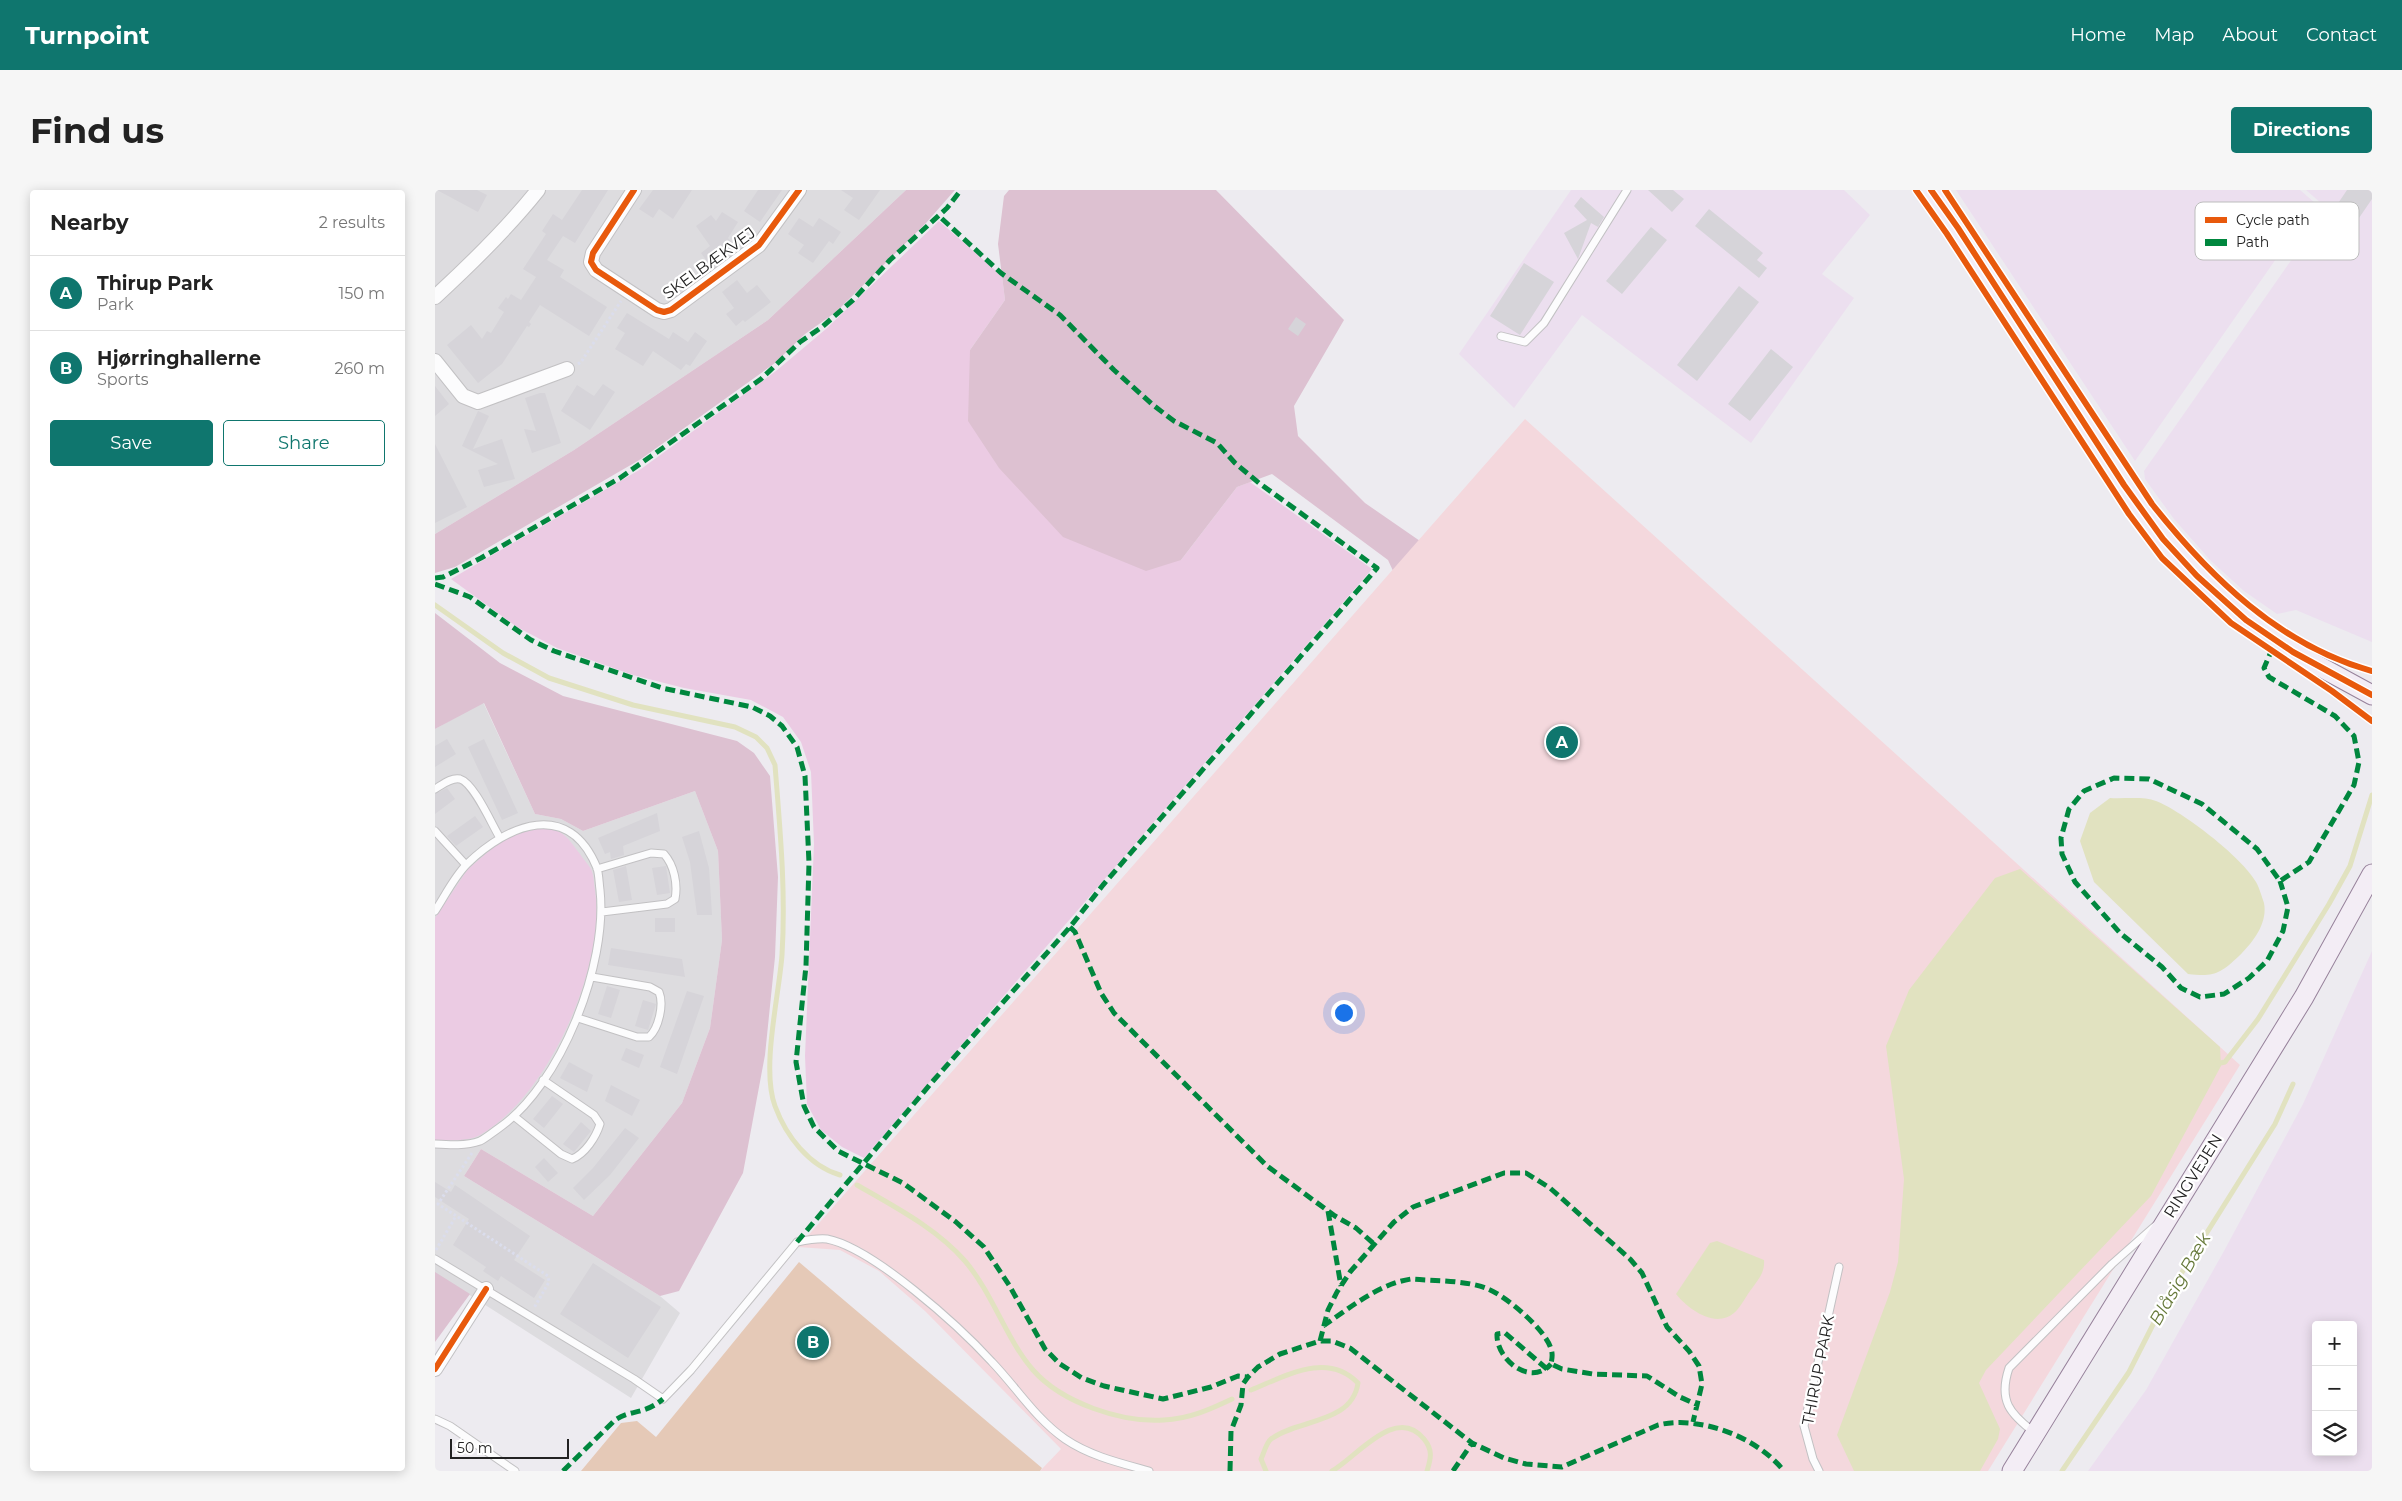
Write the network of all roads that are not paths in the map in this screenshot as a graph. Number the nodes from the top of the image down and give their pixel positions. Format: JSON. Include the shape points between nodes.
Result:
{"nodes":[{"id":1,"x":538,"y":190,"type":"edge"},
{"id":2,"x":634,"y":190,"type":"edge"},
{"id":3,"x":799,"y":190,"type":"edge"},
{"id":4,"x":1627,"y":190,"type":"edge"},
{"id":5,"x":1931,"y":190,"type":"edge"},
{"id":6,"x":435,"y":297,"type":"edge"},
{"id":7,"x":1501,"y":336,"type":"dead end"},
{"id":8,"x":435,"y":361,"type":"edge"},
{"id":9,"x":567,"y":369,"type":"road end"},
{"id":10,"x":2372,"y":695,"type":"edge"},
{"id":11,"x":435,"y":789,"type":"edge"},
{"id":12,"x":435,"y":831,"type":"edge"},
{"id":13,"x":500,"y":838,"type":"junction"},
{"id":14,"x":466,"y":865,"type":"junction"},
{"id":15,"x":597,"y":869,"type":"junction"},
{"id":16,"x":2371,"y":874,"type":"edge"},
{"id":17,"x":435,"y":911,"type":"edge"},
{"id":18,"x":602,"y":912,"type":"junction"},
{"id":19,"x":592,"y":977,"type":"junction"},
{"id":20,"x":578,"y":1018,"type":"junction"},
{"id":21,"x":543,"y":1080,"type":"junction"},
{"id":22,"x":515,"y":1117,"type":"junction"},
{"id":23,"x":435,"y":1144,"type":"edge"},
{"id":24,"x":2172,"y":1210,"type":"junction"},
{"id":25,"x":435,"y":1259,"type":"edge"},
{"id":26,"x":1839,"y":1267,"type":"dead end"},
{"id":27,"x":487,"y":1289,"type":"junction"},
{"id":28,"x":435,"y":1369,"type":"edge"},
{"id":29,"x":435,"y":1419,"type":"edge"},
{"id":30,"x":2035,"y":1433,"type":"junction"},
{"id":31,"x":515,"y":1471,"type":"edge"},
{"id":32,"x":1149,"y":1471,"type":"edge"},
{"id":33,"x":1819,"y":1471,"type":"edge"},
{"id":34,"x":2012,"y":1471,"type":"edge"}],
"edges":[{"from":1,"to":6,"type":"street","via":[[479,256]]},
{"from":2,"to":3,"type":"street","name":"SKELBÆKVEJ","via":[[591,258],[596,270],[661,311],[671,310],[759,245]]},
{"from":4,"to":7,"type":"lane","via":[[1544,323],[1525,342]]},
{"from":5,"to":10,"type":"main road","via":[[2124,485],[2163,539],[2245,620],[2293,652]]},
{"from":8,"to":9,"type":"street","via":[[463,396],[478,402]]},
{"from":11,"to":13,"type":"lane","via":[[459,778],[469,784]]},
{"from":12,"to":14,"type":"lane"},
{"from":13,"to":14,"type":"lane"},
{"from":13,"to":15,"type":"lane","via":[[522,827],[546,823],[564,828],[581,840]]},
{"from":14,"to":17,"type":"lane"},
{"from":15,"to":18,"type":"lane"},
{"from":15,"to":18,"type":"lane","via":[[651,853],[664,854],[671,862],[677,890],[675,899],[667,904]]},
{"from":16,"to":24,"type":"main road","name":"RINGVEJEN","via":[[2304,997]]},
{"from":18,"to":19,"type":"lane"},
{"from":19,"to":20,"type":"lane"},
{"from":19,"to":20,"type":"lane","via":[[650,987],[659,992],[663,1000],[654,1032],[649,1037],[637,1037]]},
{"from":20,"to":21,"type":"lane"},
{"from":21,"to":22,"type":"lane"},
{"from":21,"to":22,"type":"lane","via":[[594,1115],[599,1124],[597,1133],[579,1156],[572,1159]]},
{"from":22,"to":23,"type":"lane","via":[[481,1140],[459,1145]]},
{"from":24,"to":30,"type":"main road","name":"RINGVEJEN"},
{"from":24,"to":30,"type":"lane","via":[[2112,1264],[2009,1368],[2005,1400],[2016,1419]]},
{"from":25,"to":27,"type":"lane"},
{"from":26,"to":33,"type":"lane","name":"THIRUP PARK","via":[[1804,1426]]},
{"from":27,"to":28,"type":"street"},
{"from":27,"to":32,"type":"lane","via":[[663,1399],[797,1242],[826,1239],[855,1250],[893,1274],[931,1305],[991,1360],[1048,1425],[1064,1438],[1109,1460]]},
{"from":29,"to":31,"type":"lane"},
{"from":30,"to":34,"type":"main road","name":"RINGVEJEN"}]}
